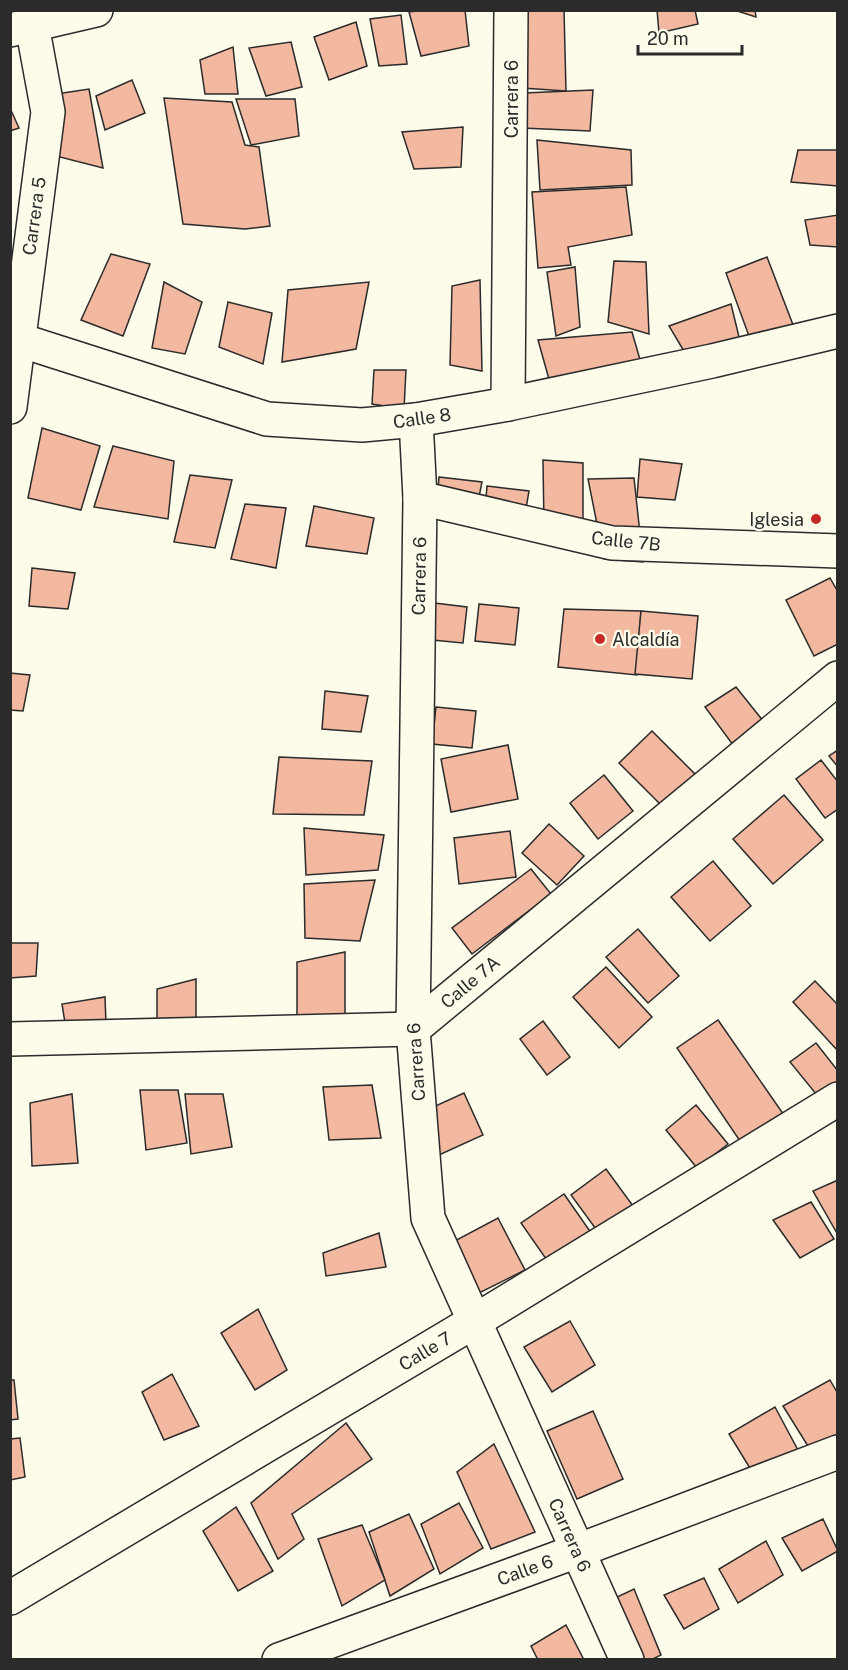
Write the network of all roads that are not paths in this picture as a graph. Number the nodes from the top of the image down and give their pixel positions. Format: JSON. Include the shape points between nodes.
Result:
{"nodes":[{"id":1,"x":96,"y":10,"type":"edge"},
{"id":2,"x":512,"y":10,"type":"edge"},
{"id":3,"x":21,"y":28,"type":"edge"},
{"id":4,"x":837,"y":331,"type":"edge"},
{"id":5,"x":14,"y":338,"type":"edge"},
{"id":6,"x":508,"y":404,"type":"junction"},
{"id":7,"x":10,"y":407,"type":"edge"},
{"id":8,"x":416,"y":420,"type":"junction"},
{"id":9,"x":420,"y":498,"type":"junction"},
{"id":10,"x":837,"y":551,"type":"edge"},
{"id":11,"x":837,"y":678,"type":"edge"},
{"id":12,"x":413,"y":1029,"type":"junction"},
{"id":13,"x":10,"y":1039,"type":"edge"},
{"id":14,"x":837,"y":1099,"type":"edge"},
{"id":15,"x":475,"y":1321,"type":"junction"},
{"id":16,"x":837,"y":1452,"type":"edge"},
{"id":17,"x":577,"y":1551,"type":"junction"},
{"id":18,"x":10,"y":1598,"type":"edge"},
{"id":19,"x":279,"y":1659,"type":"edge"},
{"id":20,"x":627,"y":1659,"type":"edge"}],
"edges":[{"from":1,"to":3,"type":"street"},
{"from":2,"to":6,"type":"street","name":"Carrera 6"},
{"from":3,"to":5,"type":"street","name":"Carrera 5","via":[[48,112]]},
{"from":4,"to":6,"type":"street","name":"Calle 8"},
{"from":5,"to":7,"type":"street","name":"Carrera 5"},
{"from":5,"to":8,"type":"street","name":"Calle 8","via":[[267,419],[362,425]]},
{"from":6,"to":8,"type":"street","name":"Calle 8"},
{"from":8,"to":9,"type":"street","name":"Carrera 6"},
{"from":9,"to":10,"type":"street","name":"Calle 7B","via":[[612,543]]},
{"from":9,"to":12,"type":"street","name":"Carrera 6"},
{"from":11,"to":12,"type":"street","name":"Calle 7A"},
{"from":12,"to":13,"type":"street"},
{"from":12,"to":15,"type":"street","name":"Carrera 6","via":[[428,1218]]},
{"from":14,"to":15,"type":"street","name":"Calle 7"},
{"from":15,"to":17,"type":"street","name":"Carrera 6"},
{"from":15,"to":18,"type":"street","name":"Calle 7"},
{"from":16,"to":17,"type":"street","name":"Calle 6"},
{"from":17,"to":19,"type":"street","name":"Calle 6"},
{"from":17,"to":20,"type":"street","name":"Carrera 6"}]}
